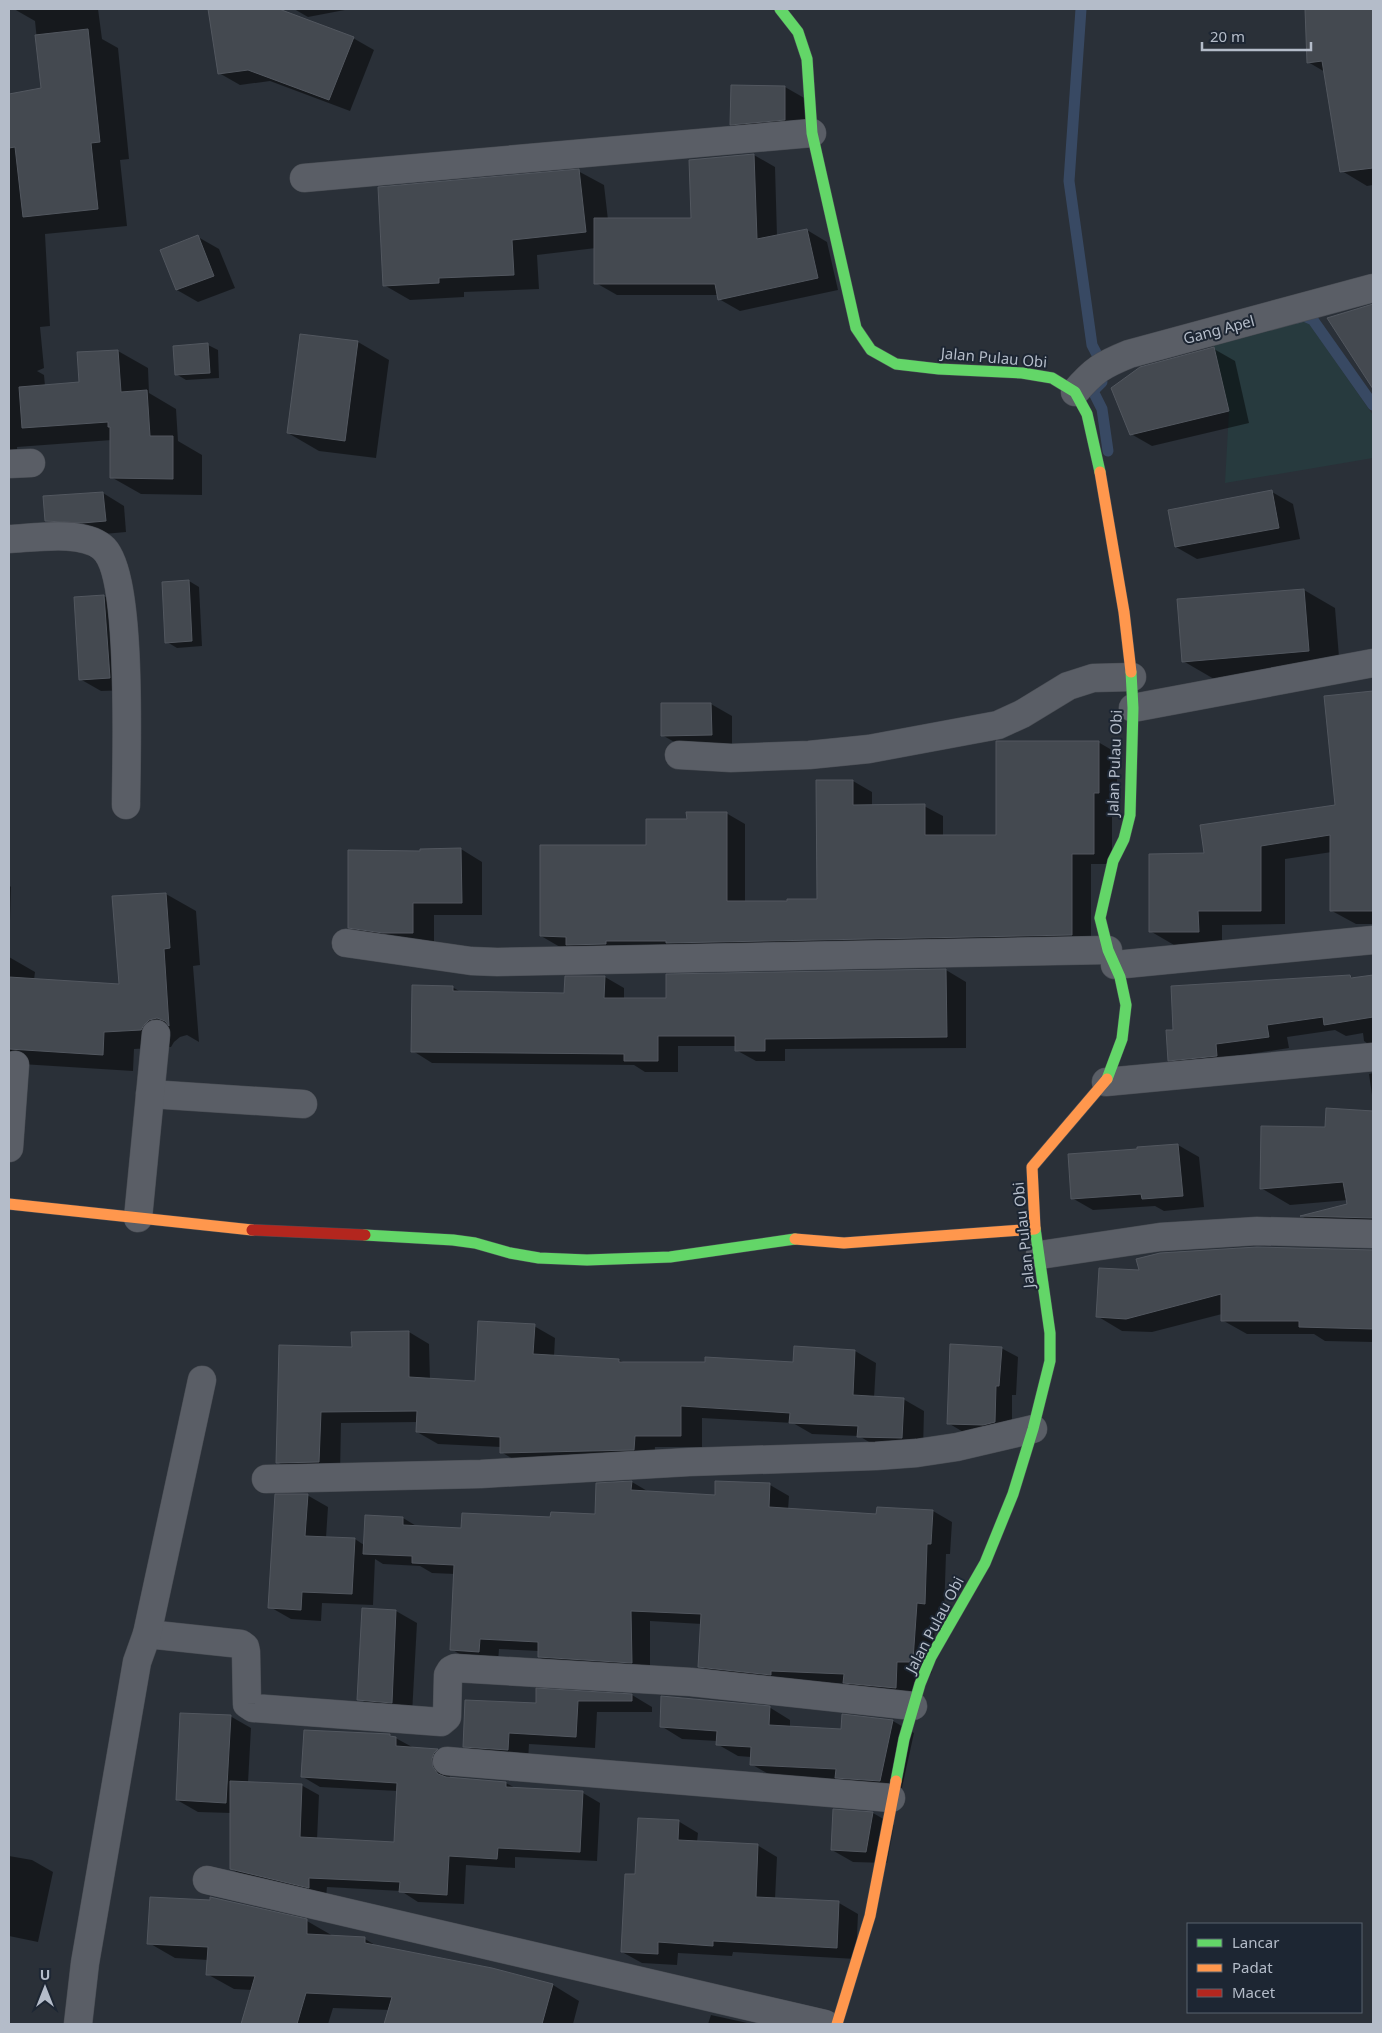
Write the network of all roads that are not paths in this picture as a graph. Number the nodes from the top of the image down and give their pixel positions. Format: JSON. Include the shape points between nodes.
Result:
{"nodes":[{"id":1,"x":780,"y":9,"type":"edge"},
{"id":2,"x":812,"y":133,"type":"junction"},
{"id":3,"x":304,"y":178,"type":"dead end"},
{"id":4,"x":1373,"y":288,"type":"edge"},
{"id":5,"x":1092,"y":375,"type":"junction"},
{"id":6,"x":9,"y":539,"type":"edge"},
{"id":7,"x":1373,"y":663,"type":"edge"},
{"id":8,"x":1132,"y":677,"type":"junction"},
{"id":9,"x":1133,"y":708,"type":"junction"},
{"id":10,"x":679,"y":755,"type":"dead end"},
{"id":11,"x":126,"y":805,"type":"dead end"},
{"id":12,"x":1373,"y":940,"type":"edge"},
{"id":13,"x":346,"y":943,"type":"dead end"},
{"id":14,"x":1112,"y":958,"type":"junction"},
{"id":15,"x":156,"y":1034,"type":"dead end"},
{"id":16,"x":1373,"y":1057,"type":"edge"},
{"id":17,"x":15,"y":1065,"type":"dead end"},
{"id":18,"x":1106,"y":1082,"type":"junction"},
{"id":19,"x":150,"y":1094,"type":"junction"},
{"id":20,"x":303,"y":1104,"type":"dead end"},
{"id":21,"x":9,"y":1148,"type":"edge"},
{"id":22,"x":9,"y":1204,"type":"edge"},
{"id":23,"x":138,"y":1218,"type":"junction"},
{"id":24,"x":1035,"y":1229,"type":"junction"},
{"id":25,"x":1373,"y":1234,"type":"edge"},
{"id":26,"x":1040,"y":1255,"type":"junction"},
{"id":27,"x":202,"y":1380,"type":"dead end"},
{"id":28,"x":1033,"y":1429,"type":"junction"},
{"id":29,"x":266,"y":1479,"type":"dead end"},
{"id":30,"x":147,"y":1634,"type":"junction"},
{"id":31,"x":913,"y":1706,"type":"junction"},
{"id":32,"x":447,"y":1761,"type":"dead end"},
{"id":33,"x":891,"y":1798,"type":"junction"},
{"id":34,"x":207,"y":1880,"type":"dead end"},
{"id":35,"x":78,"y":2024,"type":"edge"},
{"id":36,"x":825,"y":2024,"type":"edge"},
{"id":37,"x":837,"y":2024,"type":"edge"}],
"edges":[{"from":1,"to":2,"type":"street","name":"Jalan Pulau Obi","via":[[798,32],[807,59]]},
{"from":2,"to":3,"type":"street"},
{"from":2,"to":5,"type":"street","name":"Jalan Pulau Obi","via":[[856,328],[871,350],[896,364],[939,369],[1022,373],[1052,378]]},
{"from":4,"to":5,"type":"street","name":"Gang Apel","via":[[1152,348]]},
{"from":5,"to":8,"type":"street","name":"Jalan Pulau Obi","via":[[1087,414],[1106,500]]},
{"from":6,"to":11,"type":"street","via":[[64,537],[85,540],[102,547],[112,559],[120,589],[125,631]]},
{"from":7,"to":9,"type":"street"},
{"from":8,"to":9,"type":"street","name":"Jalan Pulau Obi"},
{"from":8,"to":10,"type":"street","via":[[1093,678],[1074,683],[1022,714],[998,724],[869,749],[731,758]]},
{"from":9,"to":14,"type":"street","name":"Jalan Pulau Obi","via":[[1130,815],[1124,839],[1113,861],[1100,918]]},
{"from":12,"to":14,"type":"street"},
{"from":13,"to":14,"type":"street","via":[[497,962]]},
{"from":14,"to":18,"type":"street","name":"Jalan Pulau Obi","via":[[1126,1005],[1122,1039]]},
{"from":15,"to":19,"type":"street"},
{"from":16,"to":18,"type":"street"},
{"from":17,"to":21,"type":"street"},
{"from":18,"to":24,"type":"street","name":"Jalan Pulau Obi","via":[[1032,1167]]},
{"from":19,"to":20,"type":"street"},
{"from":19,"to":23,"type":"street"},
{"from":22,"to":23,"type":"street"},
{"from":23,"to":24,"type":"street","via":[[241,1229],[453,1240],[510,1254],[587,1260],[670,1257],[801,1238],[844,1243]]},
{"from":24,"to":26,"type":"street","name":"Jalan Pulau Obi"},
{"from":25,"to":26,"type":"street","via":[[1257,1231],[1160,1237]]},
{"from":26,"to":28,"type":"street","name":"Jalan Pulau Obi","via":[[1050,1333],[1050,1361]]},
{"from":27,"to":30,"type":"street"},
{"from":28,"to":29,"type":"street","via":[[957,1447],[876,1456],[481,1474]]},
{"from":28,"to":31,"type":"street","name":"Jalan Pulau Obi","via":[[1013,1494],[985,1563],[931,1657]]},
{"from":30,"to":31,"type":"street","via":[[241,1644],[246,1652],[247,1704],[253,1708],[441,1722],[447,1717],[448,1675],[455,1668],[691,1682]]},
{"from":30,"to":35,"type":"street","via":[[137,1662],[85,1962]]},
{"from":31,"to":33,"type":"street","name":"Jalan Pulau Obi"},
{"from":32,"to":33,"type":"street"},
{"from":33,"to":37,"type":"street","name":"Jalan Pulau Obi","via":[[870,1916]]},
{"from":34,"to":36,"type":"street"}]}
